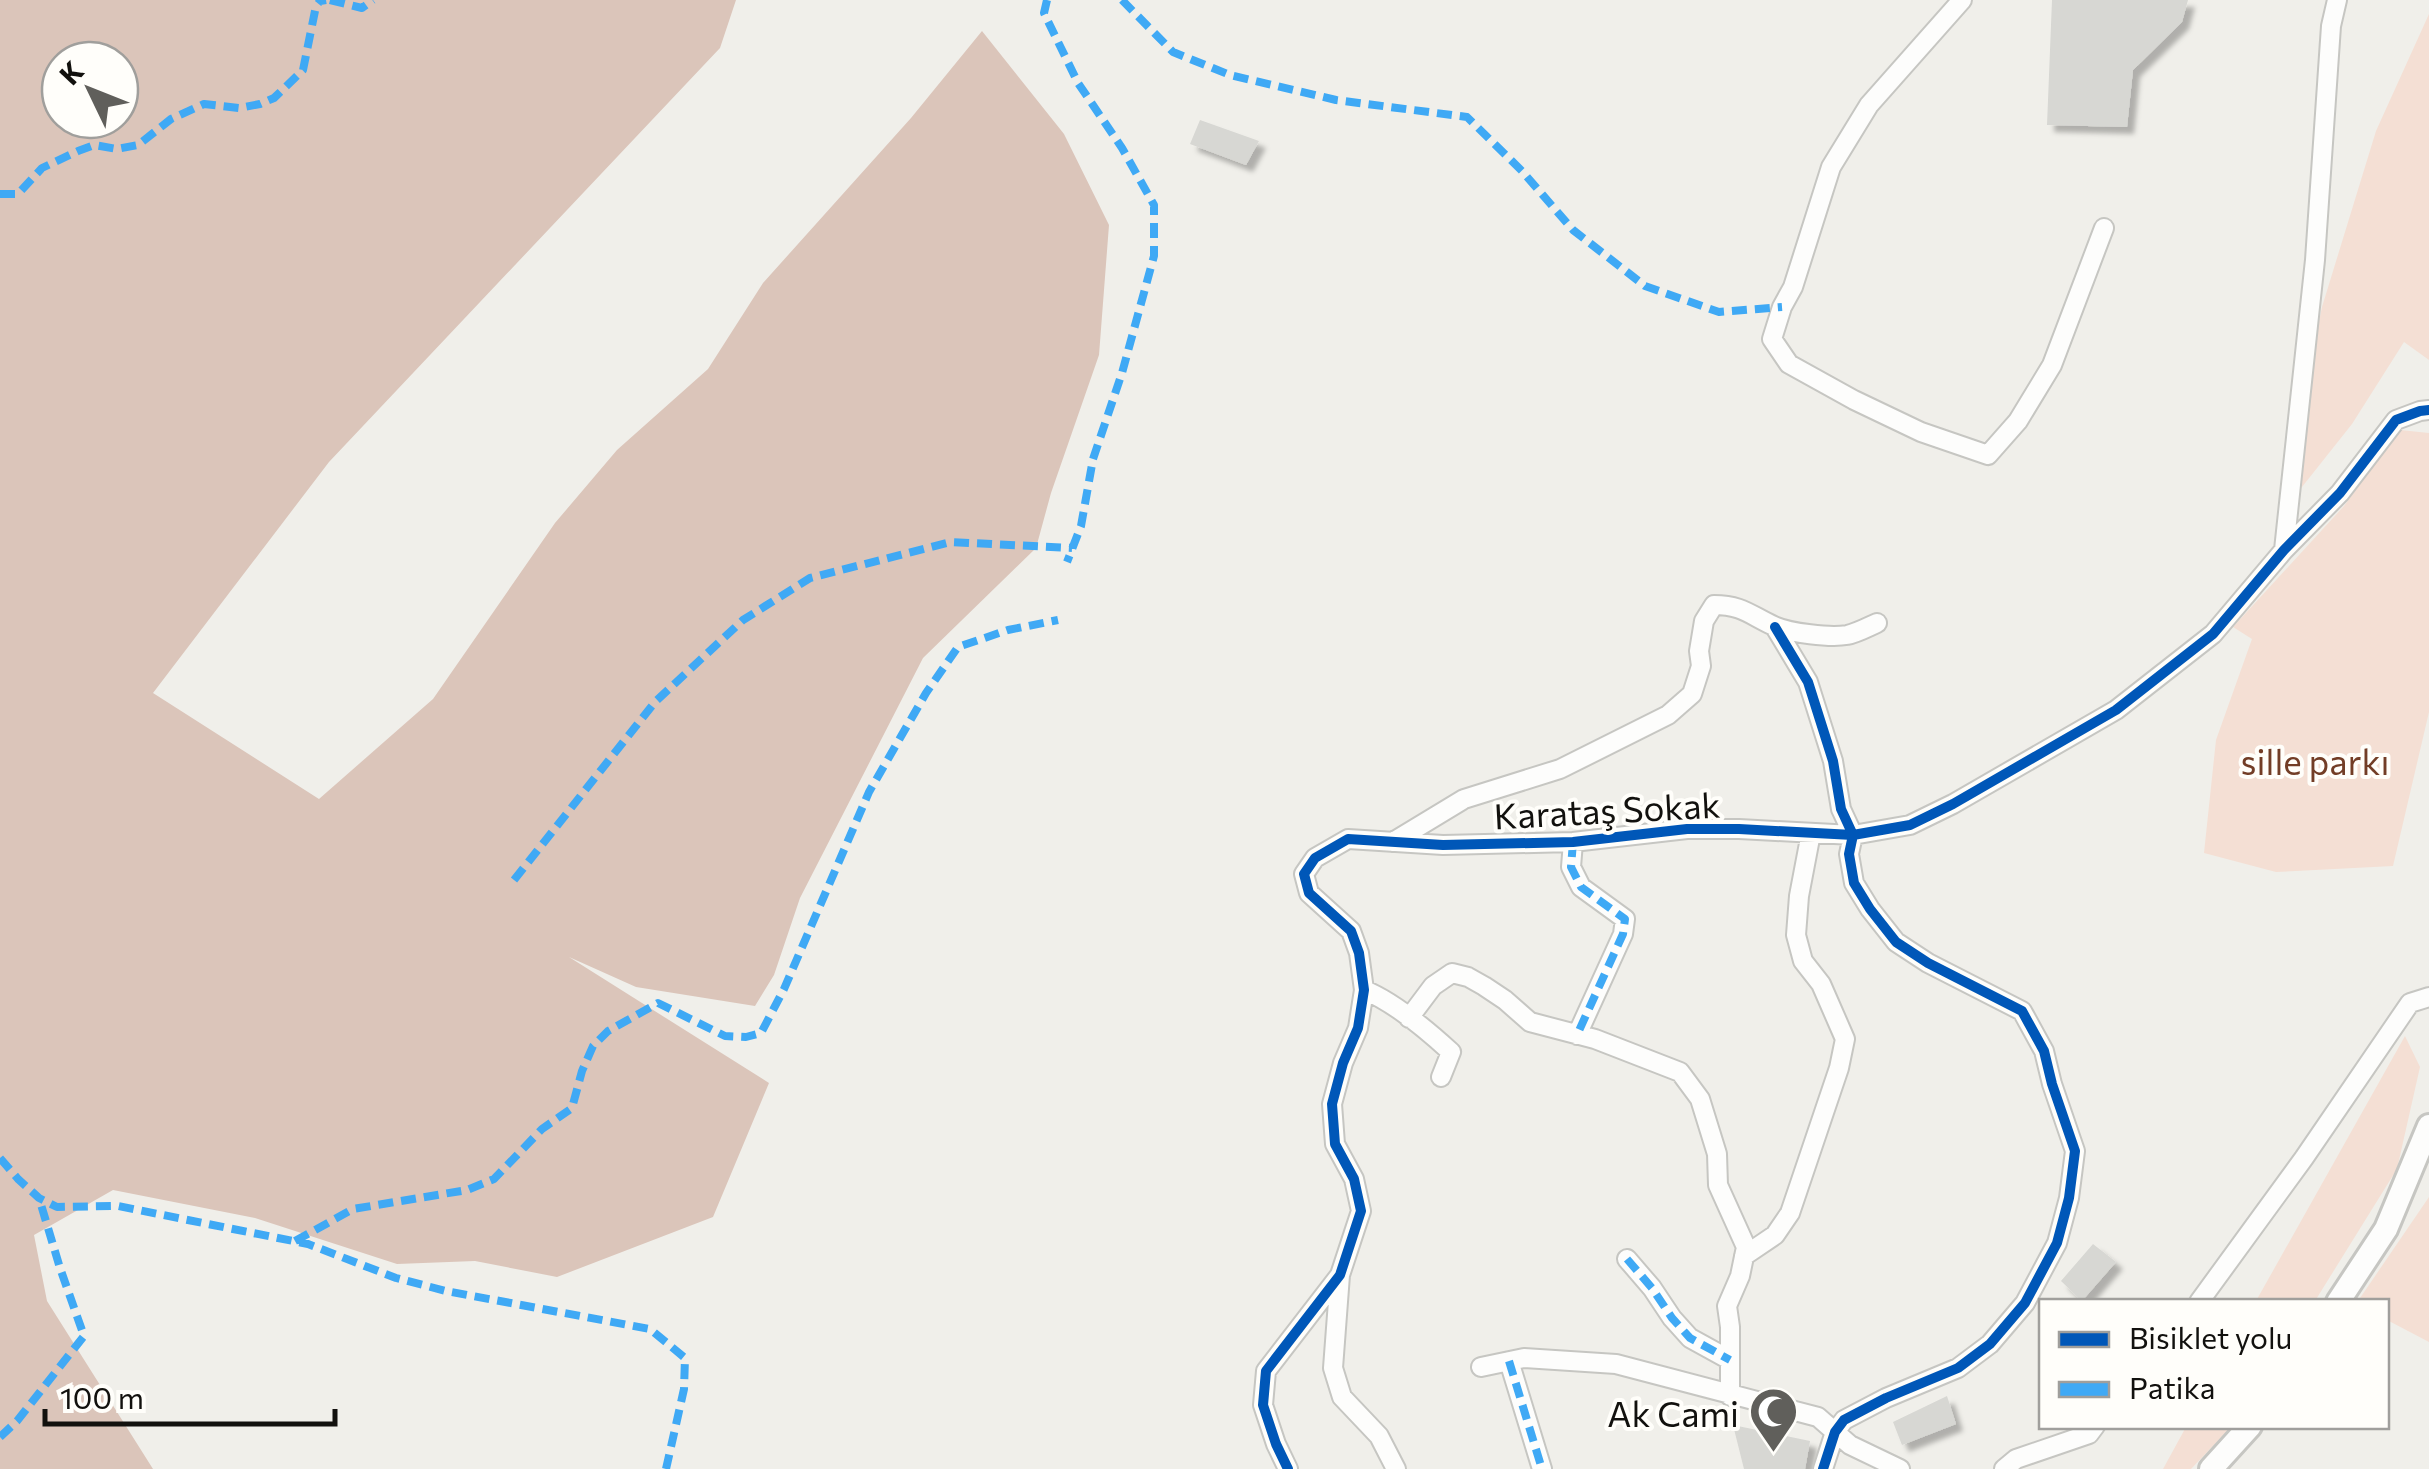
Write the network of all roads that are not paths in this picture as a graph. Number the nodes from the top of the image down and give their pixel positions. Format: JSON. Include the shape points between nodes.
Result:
{"nodes":[{"id":1,"x":1962,"y":0,"type":"edge"},
{"id":2,"x":2338,"y":0,"type":"edge"},
{"id":3,"x":2104,"y":228,"type":"dead end"},
{"id":4,"x":2429,"y":410,"type":"edge"},
{"id":5,"x":2284,"y":550,"type":"junction"},
{"id":6,"x":1878,"y":623,"type":"dead end"},
{"id":7,"x":1776,"y":627,"type":"junction"},
{"id":8,"x":1811,"y":833,"type":"junction"},
{"id":9,"x":1853,"y":836,"type":"junction"},
{"id":10,"x":1394,"y":842,"type":"junction"},
{"id":11,"x":1573,"y":842,"type":"junction"},
{"id":12,"x":1364,"y":990,"type":"junction"},
{"id":13,"x":2429,"y":997,"type":"edge"},
{"id":14,"x":1410,"y":1018,"type":"junction"},
{"id":15,"x":1576,"y":1035,"type":"junction"},
{"id":16,"x":1441,"y":1077,"type":"dead end"},
{"id":17,"x":2429,"y":1126,"type":"edge"},
{"id":18,"x":1744,"y":1256,"type":"junction"},
{"id":19,"x":1627,"y":1259,"type":"dead end"},
{"id":20,"x":1340,"y":1276,"type":"junction"},
{"id":21,"x":2200,"y":1299,"type":"edge"},
{"id":22,"x":2340,"y":1299,"type":"edge"},
{"id":23,"x":1509,"y":1360,"type":"junction"},
{"id":24,"x":1730,"y":1360,"type":"junction"},
{"id":25,"x":1481,"y":1367,"type":"dead end"},
{"id":26,"x":1730,"y":1396,"type":"junction"},
{"id":27,"x":2093,"y":1429,"type":"edge"},
{"id":28,"x":2247,"y":1429,"type":"edge"},
{"id":29,"x":1835,"y":1432,"type":"junction"},
{"id":30,"x":1288,"y":1469,"type":"edge"},
{"id":31,"x":1396,"y":1469,"type":"edge"},
{"id":32,"x":1542,"y":1469,"type":"edge"},
{"id":33,"x":1823,"y":1469,"type":"edge"},
{"id":34,"x":1900,"y":1469,"type":"edge"},
{"id":35,"x":2004,"y":1469,"type":"edge"},
{"id":36,"x":2211,"y":1469,"type":"edge"}],
"edges":[{"from":1,"to":3,"type":"street","via":[[1868,106],[1831,166],[1772,339],[1789,364],[1854,400],[1988,455],[2052,366]]},
{"from":2,"to":5,"type":"street"},
{"from":4,"to":5,"type":"street","name":"Karataş Sokak","via":[[2396,420],[2340,494]]},
{"from":5,"to":9,"type":"street","name":"Karataş Sokak","via":[[2213,634],[2116,710],[1952,804],[1910,824]]},
{"from":6,"to":7,"type":"street","via":[[1845,636]]},
{"from":7,"to":9,"type":"street","via":[[1808,682]]},
{"from":7,"to":10,"type":"street","via":[[1734,605],[1714,605],[1704,622],[1702,666],[1692,694],[1668,715],[1560,770],[1464,799]]},
{"from":8,"to":9,"type":"street","name":"Karataş Sokak"},
{"from":8,"to":11,"type":"street","name":"Karataş Sokak","via":[[1687,829]]},
{"from":8,"to":18,"type":"street","via":[[1796,935],[1802,961],[1821,984],[1845,1038],[1790,1213],[1775,1236]]},
{"from":9,"to":29,"type":"street","via":[[1854,883],[1896,942],[2022,1011],[2044,1051],[2075,1151],[2057,1244],[2002,1330],[1958,1368],[1844,1420]]},
{"from":10,"to":11,"type":"street","name":"Karataş Sokak"},
{"from":10,"to":12,"type":"street","name":"Karataş Sokak","via":[[1348,839],[1315,858],[1304,874],[1309,893],[1351,932]]},
{"from":11,"to":15,"type":"street","via":[[1572,867],[1582,887],[1625,919]]},
{"from":12,"to":14,"type":"street"},
{"from":12,"to":20,"type":"street","name":"Karataş Sokak","via":[[1332,1104],[1335,1144],[1354,1179],[1361,1211]]},
{"from":13,"to":21,"type":"street","via":[[2410,1003]]},
{"from":14,"to":15,"type":"street","via":[[1452,973],[1484,986],[1530,1022]]},
{"from":14,"to":16,"type":"street","via":[[1451,1052]]},
{"from":15,"to":18,"type":"street","via":[[1680,1072],[1700,1098],[1717,1154],[1718,1185],[1746,1246]]},
{"from":17,"to":22,"type":"main road","via":[[2386,1229]]},
{"from":18,"to":24,"type":"street","via":[[1727,1306]]},
{"from":19,"to":24,"type":"street","via":[[1690,1338]]},
{"from":20,"to":30,"type":"street","name":"Karataş Sokak","via":[[1266,1371],[1264,1406]]},
{"from":20,"to":31,"type":"street","via":[[1333,1368],[1342,1397],[1379,1436]]},
{"from":23,"to":25,"type":"street"},
{"from":23,"to":26,"type":"street","via":[[1616,1364]]},
{"from":23,"to":32,"type":"street"},
{"from":24,"to":26,"type":"street"},
{"from":26,"to":29,"type":"street","via":[[1818,1417]]},
{"from":27,"to":35,"type":"street","via":[[2016,1458]]},
{"from":28,"to":36,"type":"main road"},
{"from":29,"to":33,"type":"street"},
{"from":29,"to":34,"type":"street"}]}
